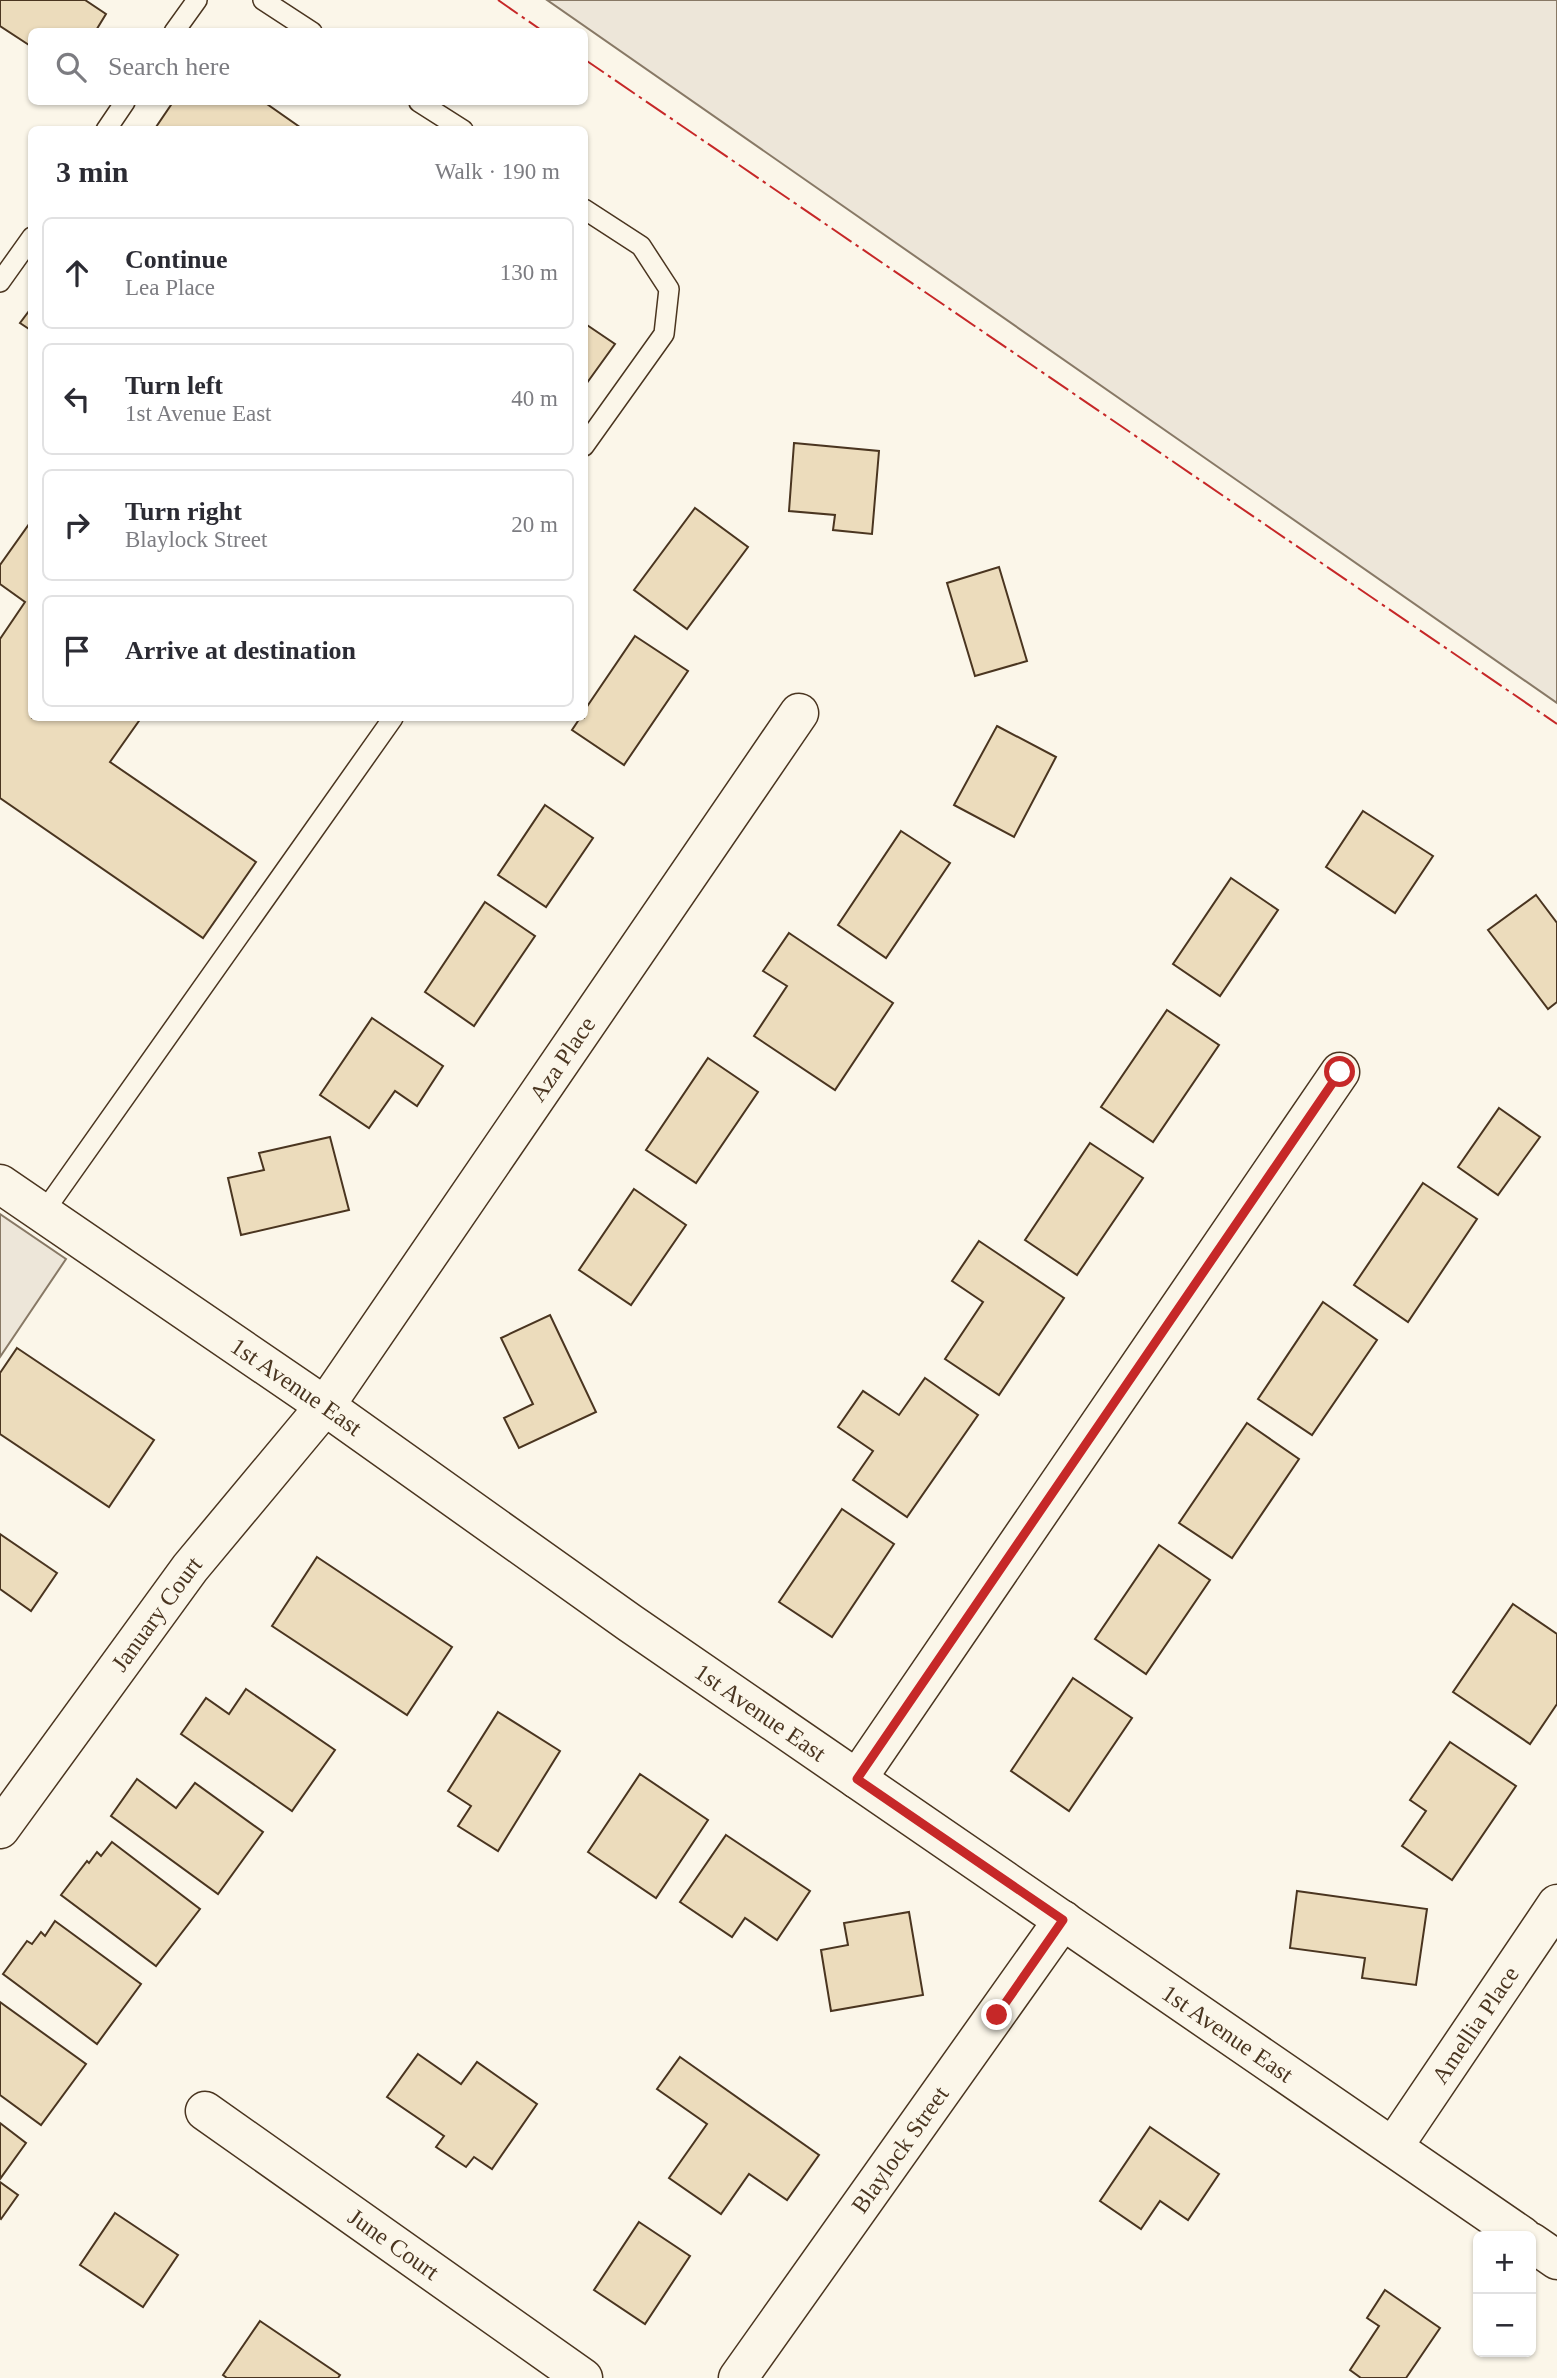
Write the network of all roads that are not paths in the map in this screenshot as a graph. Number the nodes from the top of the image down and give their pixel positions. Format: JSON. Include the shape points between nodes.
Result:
{"nodes":[{"id":1,"x":197,"y":0,"type":"edge"},
{"id":2,"x":263,"y":0,"type":"edge"},
{"id":3,"x":177,"y":28,"type":"edge"},
{"id":4,"x":306,"y":28,"type":"edge"},
{"id":5,"x":123,"y":105,"type":"edge"},
{"id":6,"x":424,"y":105,"type":"edge"},
{"id":7,"x":109,"y":126,"type":"edge"},
{"id":8,"x":457,"y":126,"type":"edge"},
{"id":9,"x":588,"y":212,"type":"edge"},
{"id":10,"x":28,"y":243,"type":"edge"},
{"id":11,"x":0,"y":282,"type":"edge"},
{"id":12,"x":588,"y":440,"type":"edge"},
{"id":13,"x":799,"y":713,"type":"dead end"},
{"id":14,"x":391,"y":721,"type":"edge"},
{"id":15,"x":1340,"y":1072,"type":"dead end"},
{"id":16,"x":0,"y":1184,"type":"edge"},
{"id":17,"x":43,"y":1213,"type":"junction"},
{"id":18,"x":325,"y":1406,"type":"junction"},
{"id":19,"x":857,"y":1779,"type":"junction"},
{"id":20,"x":0,"y":1829,"type":"edge"},
{"id":21,"x":1557,"y":1904,"type":"edge"},
{"id":22,"x":1063,"y":1920,"type":"junction"},
{"id":23,"x":205,"y":2111,"type":"dead end"},
{"id":24,"x":1393,"y":2147,"type":"junction"},
{"id":25,"x":1515,"y":2231,"type":"edge"},
{"id":26,"x":1536,"y":2245,"type":"edge"},
{"id":27,"x":1557,"y":2260,"type":"edge"},
{"id":28,"x":583,"y":2378,"type":"edge"},
{"id":29,"x":738,"y":2378,"type":"edge"}],
"edges":[{"from":1,"to":3,"type":"lane"},
{"from":2,"to":4,"type":"lane"},
{"from":5,"to":7,"type":"lane"},
{"from":6,"to":8,"type":"lane"},
{"from":9,"to":12,"type":"lane","via":[[641,246],[669,289],[664,334]]},
{"from":10,"to":11,"type":"lane"},
{"from":13,"to":18,"type":"street","name":"Aza Place"},
{"from":14,"to":17,"type":"lane"},
{"from":15,"to":19,"type":"street"},
{"from":16,"to":17,"type":"street","name":"1st Avenue East"},
{"from":17,"to":18,"type":"street","name":"1st Avenue East"},
{"from":18,"to":19,"type":"street","name":"1st Avenue East"},
{"from":18,"to":20,"type":"street","name":"January Court","via":[[190,1568]]},
{"from":19,"to":22,"type":"street","name":"1st Avenue East"},
{"from":21,"to":24,"type":"street","name":"Amellia Place"},
{"from":22,"to":24,"type":"street","name":"1st Avenue East"},
{"from":22,"to":29,"type":"street","name":"Blaylock Street"},
{"from":23,"to":28,"type":"street","name":"June Court"},
{"from":24,"to":25,"type":"street","name":"1st Avenue East"},
{"from":26,"to":27,"type":"street"}]}
